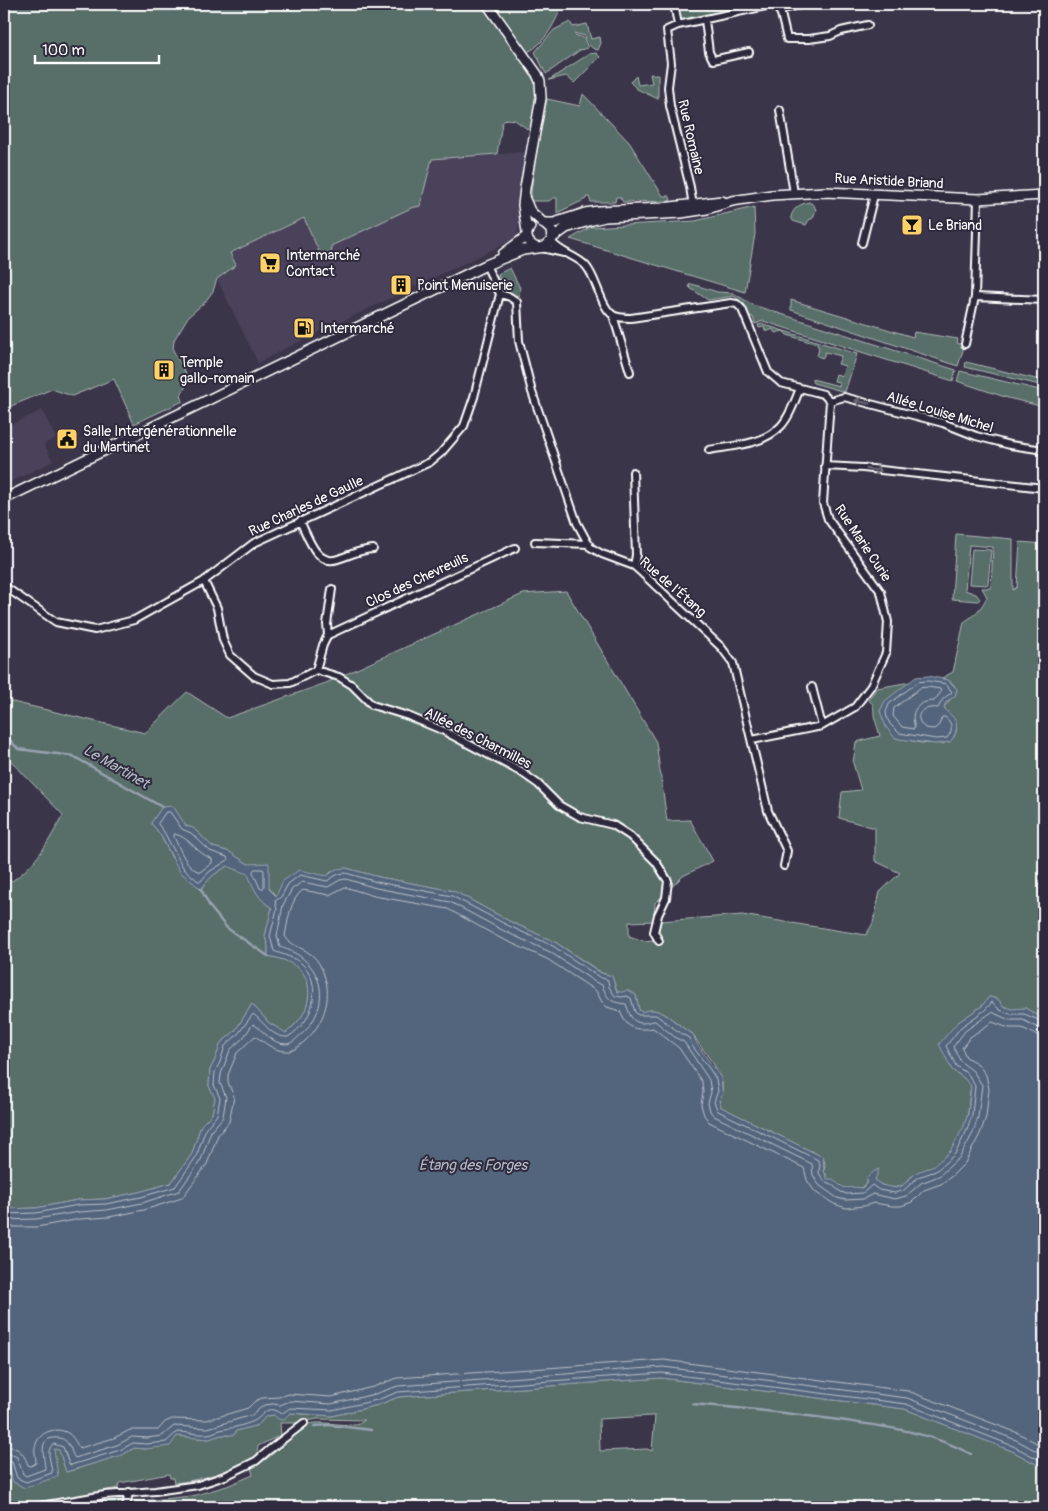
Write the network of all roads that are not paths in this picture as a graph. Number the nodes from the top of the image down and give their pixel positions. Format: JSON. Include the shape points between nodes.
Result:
{"nodes":[{"id":1,"x":487,"y":4,"type":"edge"},
{"id":2,"x":674,"y":4,"type":"edge"},
{"id":3,"x":805,"y":4,"type":"edge"},
{"id":4,"x":777,"y":6,"type":"edge"},
{"id":5,"x":704,"y":20,"type":"junction"},
{"id":6,"x":678,"y":24,"type":"junction"},
{"id":7,"x":868,"y":25,"type":"dead end"},
{"id":8,"x":749,"y":52,"type":"dead end"},
{"id":9,"x":780,"y":110,"type":"dead end"},
{"id":10,"x":794,"y":193,"type":"junction"},
{"id":11,"x":874,"y":195,"type":"junction"},
{"id":12,"x":1044,"y":195,"type":"edge"},
{"id":13,"x":524,"y":197,"type":"junction"},
{"id":14,"x":978,"y":198,"type":"junction"},
{"id":15,"x":693,"y":207,"type":"junction"},
{"id":16,"x":543,"y":223,"type":"junction"},
{"id":17,"x":527,"y":234,"type":"junction"},
{"id":18,"x":551,"y":240,"type":"junction"},
{"id":19,"x":862,"y":243,"type":"dead end"},
{"id":20,"x":539,"y":248,"type":"junction"},
{"id":21,"x":577,"y":257,"type":"junction"},
{"id":22,"x":486,"y":265,"type":"junction"},
{"id":23,"x":500,"y":294,"type":"junction"},
{"id":24,"x":975,"y":297,"type":"junction"},
{"id":25,"x":1044,"y":300,"type":"edge"},
{"id":26,"x":613,"y":315,"type":"junction"},
{"id":27,"x":965,"y":344,"type":"dead end"},
{"id":28,"x":630,"y":372,"type":"dead end"},
{"id":29,"x":800,"y":388,"type":"junction"},
{"id":30,"x":830,"y":401,"type":"junction"},
{"id":31,"x":709,"y":450,"type":"dead end"},
{"id":32,"x":1044,"y":450,"type":"edge"},
{"id":33,"x":825,"y":466,"type":"junction"},
{"id":34,"x":633,"y":472,"type":"dead end"},
{"id":35,"x":1044,"y":488,"type":"edge"},
{"id":36,"x":4,"y":500,"type":"edge"},
{"id":37,"x":300,"y":521,"type":"junction"},
{"id":38,"x":535,"y":542,"type":"dead end"},
{"id":39,"x":589,"y":544,"type":"junction"},
{"id":40,"x":515,"y":548,"type":"dead end"},
{"id":41,"x":373,"y":549,"type":"dead end"},
{"id":42,"x":634,"y":566,"type":"junction"},
{"id":43,"x":204,"y":581,"type":"junction"},
{"id":44,"x":4,"y":586,"type":"edge"},
{"id":45,"x":332,"y":589,"type":"dead end"},
{"id":46,"x":328,"y":635,"type":"junction"},
{"id":47,"x":316,"y":670,"type":"junction"},
{"id":48,"x":812,"y":687,"type":"dead end"},
{"id":49,"x":822,"y":726,"type":"junction"},
{"id":50,"x":752,"y":740,"type":"junction"},
{"id":51,"x":784,"y":866,"type":"dead end"},
{"id":52,"x":658,"y":941,"type":"dead end"},
{"id":53,"x":304,"y":1423,"type":"dead end"},
{"id":54,"x":129,"y":1492,"type":"junction"},
{"id":55,"x":34,"y":1507,"type":"edge"},
{"id":56,"x":126,"y":1507,"type":"edge"}],
"edges":[{"from":1,"to":13,"type":"street","via":[[540,81]]},
{"from":2,"to":6,"type":"street"},
{"from":3,"to":4,"type":"street"},
{"from":4,"to":5,"type":"street"},
{"from":4,"to":7,"type":"street","via":[[787,39],[830,36]]},
{"from":5,"to":6,"type":"street"},
{"from":5,"to":8,"type":"street","via":[[713,60]]},
{"from":6,"to":15,"type":"street","name":"Rue Romaine","via":[[667,30],[671,63],[668,87]]},
{"from":9,"to":10,"type":"street"},
{"from":10,"to":11,"type":"street","name":"Rue Aristide Briand"},
{"from":10,"to":15,"type":"street","name":"Rue Aristide Briand"},
{"from":11,"to":14,"type":"street","name":"Rue Aristide Briand"},
{"from":11,"to":19,"type":"street"},
{"from":12,"to":14,"type":"street","name":"Rue Aristide Briand"},
{"from":13,"to":16,"type":"street","via":[[530,211]]},
{"from":13,"to":17,"type":"street"},
{"from":14,"to":24,"type":"street"},
{"from":15,"to":16,"type":"street","name":"Rue Aristide Briand","via":[[599,211]]},
{"from":15,"to":18,"type":"street","name":"Rue Aristide Briand","via":[[662,215],[592,220],[566,228]]},
{"from":16,"to":17,"type":"street","via":[[532,225]]},
{"from":16,"to":18,"type":"street","via":[[550,230]]},
{"from":17,"to":20,"type":"street","via":[[530,244]]},
{"from":17,"to":22,"type":"street"},
{"from":18,"to":20,"type":"street"},
{"from":18,"to":21,"type":"street","via":[[553,245]]},
{"from":20,"to":21,"type":"street"},
{"from":20,"to":22,"type":"street","via":[[523,250]]},
{"from":21,"to":26,"type":"street","via":[[592,274]]},
{"from":22,"to":23,"type":"street"},
{"from":22,"to":36,"type":"street"},
{"from":23,"to":37,"type":"street","name":"Rue Charles de Gaulle","via":[[464,426],[441,453],[430,462]]},
{"from":23,"to":39,"type":"street","name":"Rue de l'Étang","via":[[518,302],[519,341],[532,392],[577,523]]},
{"from":24,"to":25,"type":"street"},
{"from":24,"to":27,"type":"street"},
{"from":26,"to":28,"type":"street"},
{"from":26,"to":29,"type":"street","via":[[631,318],[737,304],[742,308],[768,372],[781,383]]},
{"from":29,"to":30,"type":"street","via":[[823,394]]},
{"from":29,"to":31,"type":"street","via":[[782,425],[773,433],[747,444]]},
{"from":32,"to":30,"type":"street","name":"Allée Louise Michel","one_way":true,"via":[[976,436],[943,423],[844,397]]},
{"from":30,"to":33,"type":"street","name":"Rue Marie Curie"},
{"from":33,"to":35,"type":"street","one_way":true},
{"from":33,"to":49,"type":"street","name":"Rue Marie Curie","via":[[823,503],[828,519],[881,592],[888,622],[886,653],[871,686],[855,707]]},
{"from":34,"to":42,"type":"street"},
{"from":37,"to":41,"type":"street","via":[[315,553],[325,560]]},
{"from":37,"to":43,"type":"street","name":"Rue Charles de Gaulle","via":[[254,543]]},
{"from":38,"to":39,"type":"street"},
{"from":39,"to":42,"type":"street","name":"Rue de l'Étang","via":[[602,554]]},
{"from":40,"to":46,"type":"street","name":"Clos des Chevreuils"},
{"from":42,"to":50,"type":"street","name":"Rue de l'Étang","via":[[733,662]]},
{"from":43,"to":44,"type":"street","name":"Rue Charles de Gaulle","via":[[134,620],[95,630],[56,622]]},
{"from":43,"to":47,"type":"street","via":[[217,608],[222,640],[230,656],[254,676],[273,684],[290,683]]},
{"from":45,"to":46,"type":"street"},
{"from":46,"to":47,"type":"street"},
{"from":47,"to":52,"type":"street","name":"Allée des Charmilles","via":[[340,677],[372,705],[444,731],[520,772],[580,817],[613,825],[630,836],[656,862],[668,881],[666,898],[654,932]]},
{"from":48,"to":49,"type":"street"},
{"from":49,"to":50,"type":"street","name":"Rue Marie Curie"},
{"from":50,"to":51,"type":"street","name":"Rue de l'Étang","via":[[768,812],[787,851]]},
{"from":53,"to":54,"type":"street","via":[[256,1461],[225,1476],[198,1485]]},
{"from":54,"to":55,"type":"street"},
{"from":54,"to":56,"type":"street"}]}
